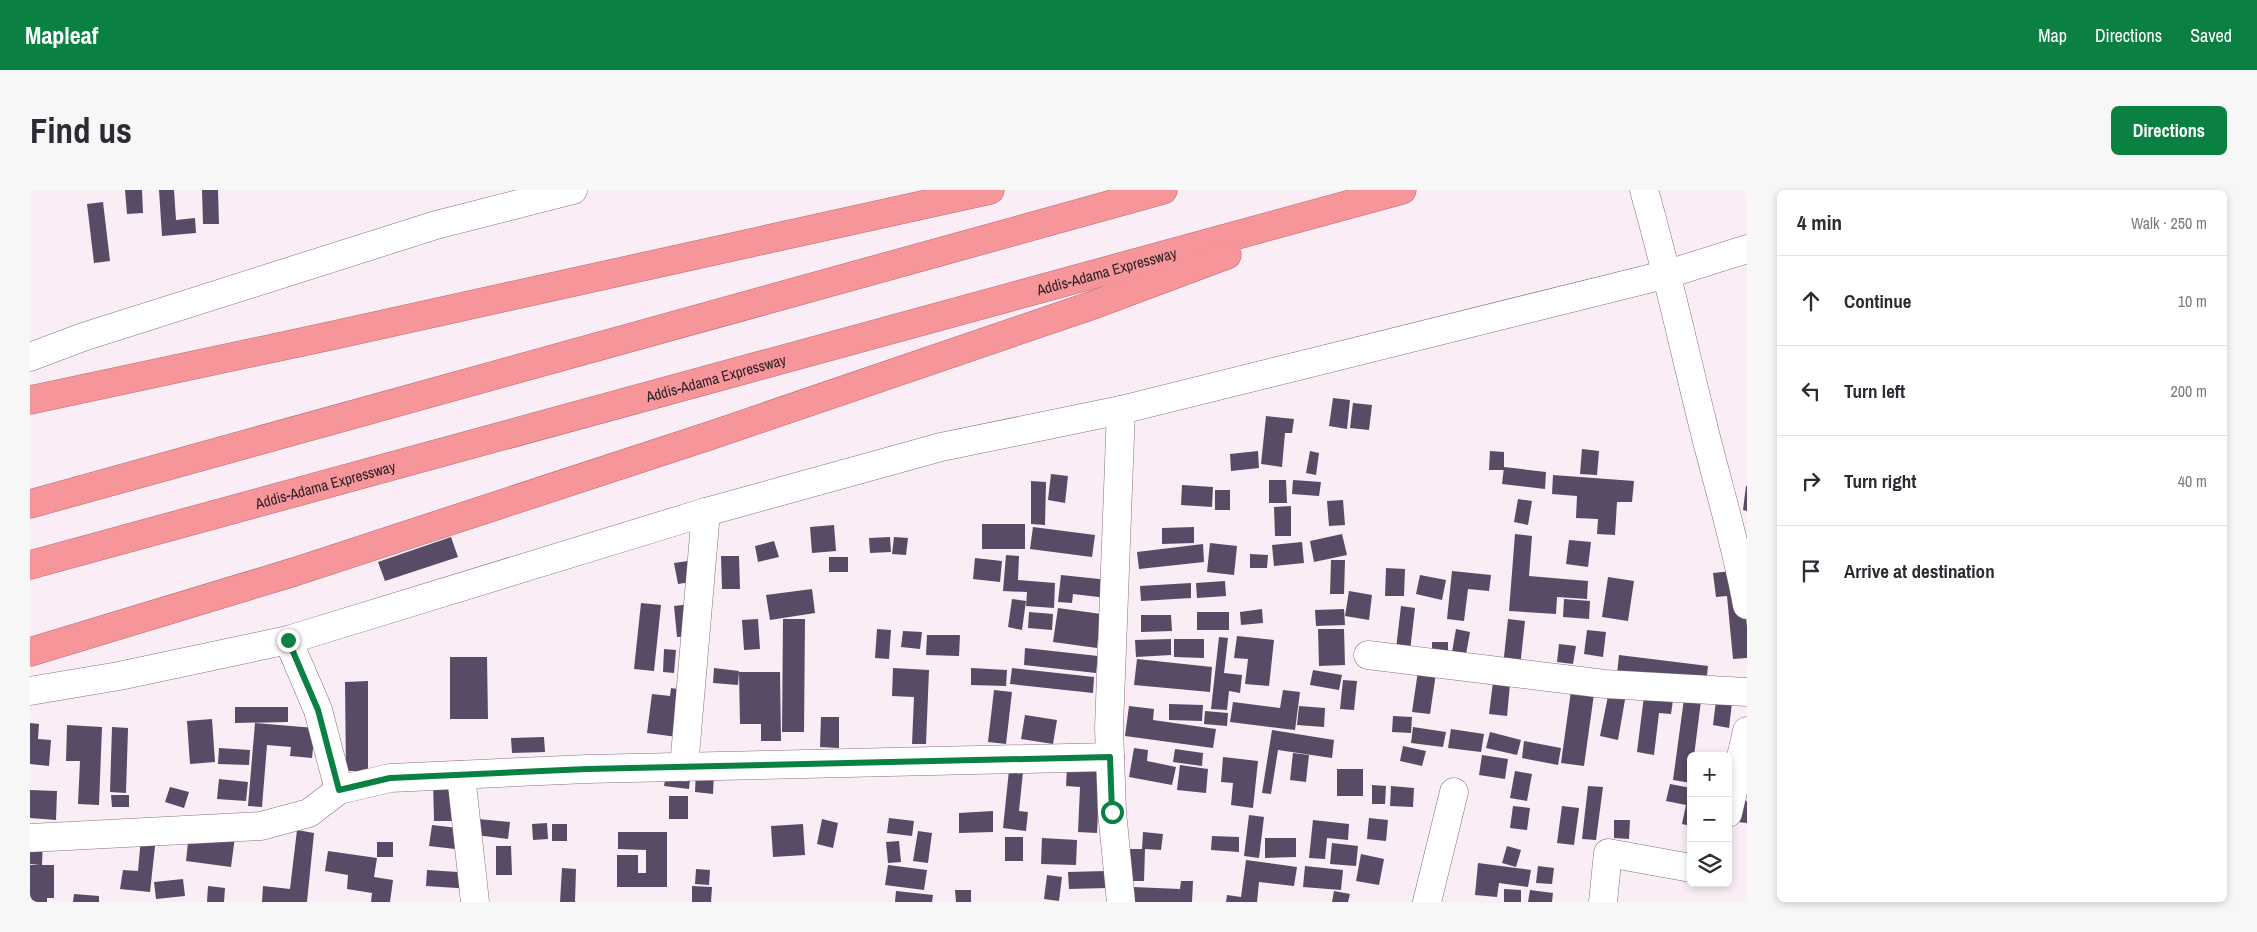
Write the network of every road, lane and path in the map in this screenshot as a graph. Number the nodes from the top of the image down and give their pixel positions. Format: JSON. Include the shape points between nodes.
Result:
{"nodes":[{"id":1,"x":573,"y":190,"type":"edge"},
{"id":2,"x":990,"y":190,"type":"edge"},
{"id":3,"x":1163,"y":190,"type":"edge"},
{"id":4,"x":1402,"y":190,"type":"edge"},
{"id":5,"x":1644,"y":190,"type":"edge"},
{"id":6,"x":1319,"y":214,"type":"junction"},
{"id":7,"x":1747,"y":249,"type":"edge"},
{"id":8,"x":1668,"y":274,"type":"junction"},
{"id":9,"x":30,"y":357,"type":"edge"},
{"id":10,"x":30,"y":400,"type":"edge"},
{"id":11,"x":1121,"y":410,"type":"junction"},
{"id":12,"x":30,"y":504,"type":"edge"},
{"id":13,"x":706,"y":512,"type":"junction"},
{"id":14,"x":30,"y":565,"type":"edge"},
{"id":15,"x":1747,"y":605,"type":"edge"},
{"id":16,"x":288,"y":640,"type":"junction"},
{"id":17,"x":30,"y":652,"type":"edge"},
{"id":18,"x":1368,"y":655,"type":"dead end"},
{"id":19,"x":30,"y":691,"type":"edge"},
{"id":20,"x":1747,"y":692,"type":"edge"},
{"id":21,"x":1747,"y":731,"type":"edge"},
{"id":22,"x":1110,"y":757,"type":"junction"},
{"id":23,"x":684,"y":767,"type":"junction"},
{"id":24,"x":461,"y":775,"type":"junction"},
{"id":25,"x":339,"y":790,"type":"junction"},
{"id":26,"x":1454,"y":792,"type":"dead end"},
{"id":27,"x":1732,"y":797,"type":"edge"},
{"id":28,"x":30,"y":838,"type":"edge"},
{"id":29,"x":1687,"y":867,"type":"edge"},
{"id":30,"x":475,"y":902,"type":"edge"},
{"id":31,"x":1121,"y":902,"type":"edge"},
{"id":32,"x":1427,"y":902,"type":"edge"},
{"id":33,"x":1603,"y":902,"type":"edge"}],
"edges":[{"from":1,"to":9,"type":"street","via":[[436,225],[83,337]]},
{"from":2,"to":10,"type":"highway"},
{"from":3,"to":12,"type":"highway"},
{"from":4,"to":6,"type":"highway","name":"Addis-Adama Expressway"},
{"from":5,"to":8,"type":"street"},
{"from":6,"to":14,"type":"highway","name":"Addis-Adama Expressway"},
{"from":6,"to":17,"type":"highway","via":[[1217,260],[712,435],[294,572]]},
{"from":7,"to":8,"type":"street"},
{"from":8,"to":11,"type":"street"},
{"from":8,"to":15,"type":"street"},
{"from":11,"to":13,"type":"street","via":[[941,447]]},
{"from":11,"to":22,"type":"street"},
{"from":13,"to":16,"type":"street"},
{"from":13,"to":23,"type":"street"},
{"from":16,"to":19,"type":"street","via":[[119,676]]},
{"from":16,"to":25,"type":"street","via":[[318,710]]},
{"from":18,"to":20,"type":"street","via":[[1605,684]]},
{"from":21,"to":27,"type":"street"},
{"from":22,"to":23,"type":"street"},
{"from":22,"to":31,"type":"street"},
{"from":23,"to":24,"type":"street"},
{"from":24,"to":25,"type":"street","via":[[390,778]]},
{"from":24,"to":30,"type":"street"},
{"from":25,"to":28,"type":"street","via":[[309,813],[261,826]]},
{"from":26,"to":32,"type":"street"},
{"from":29,"to":33,"type":"street","via":[[1608,853]]}]}
